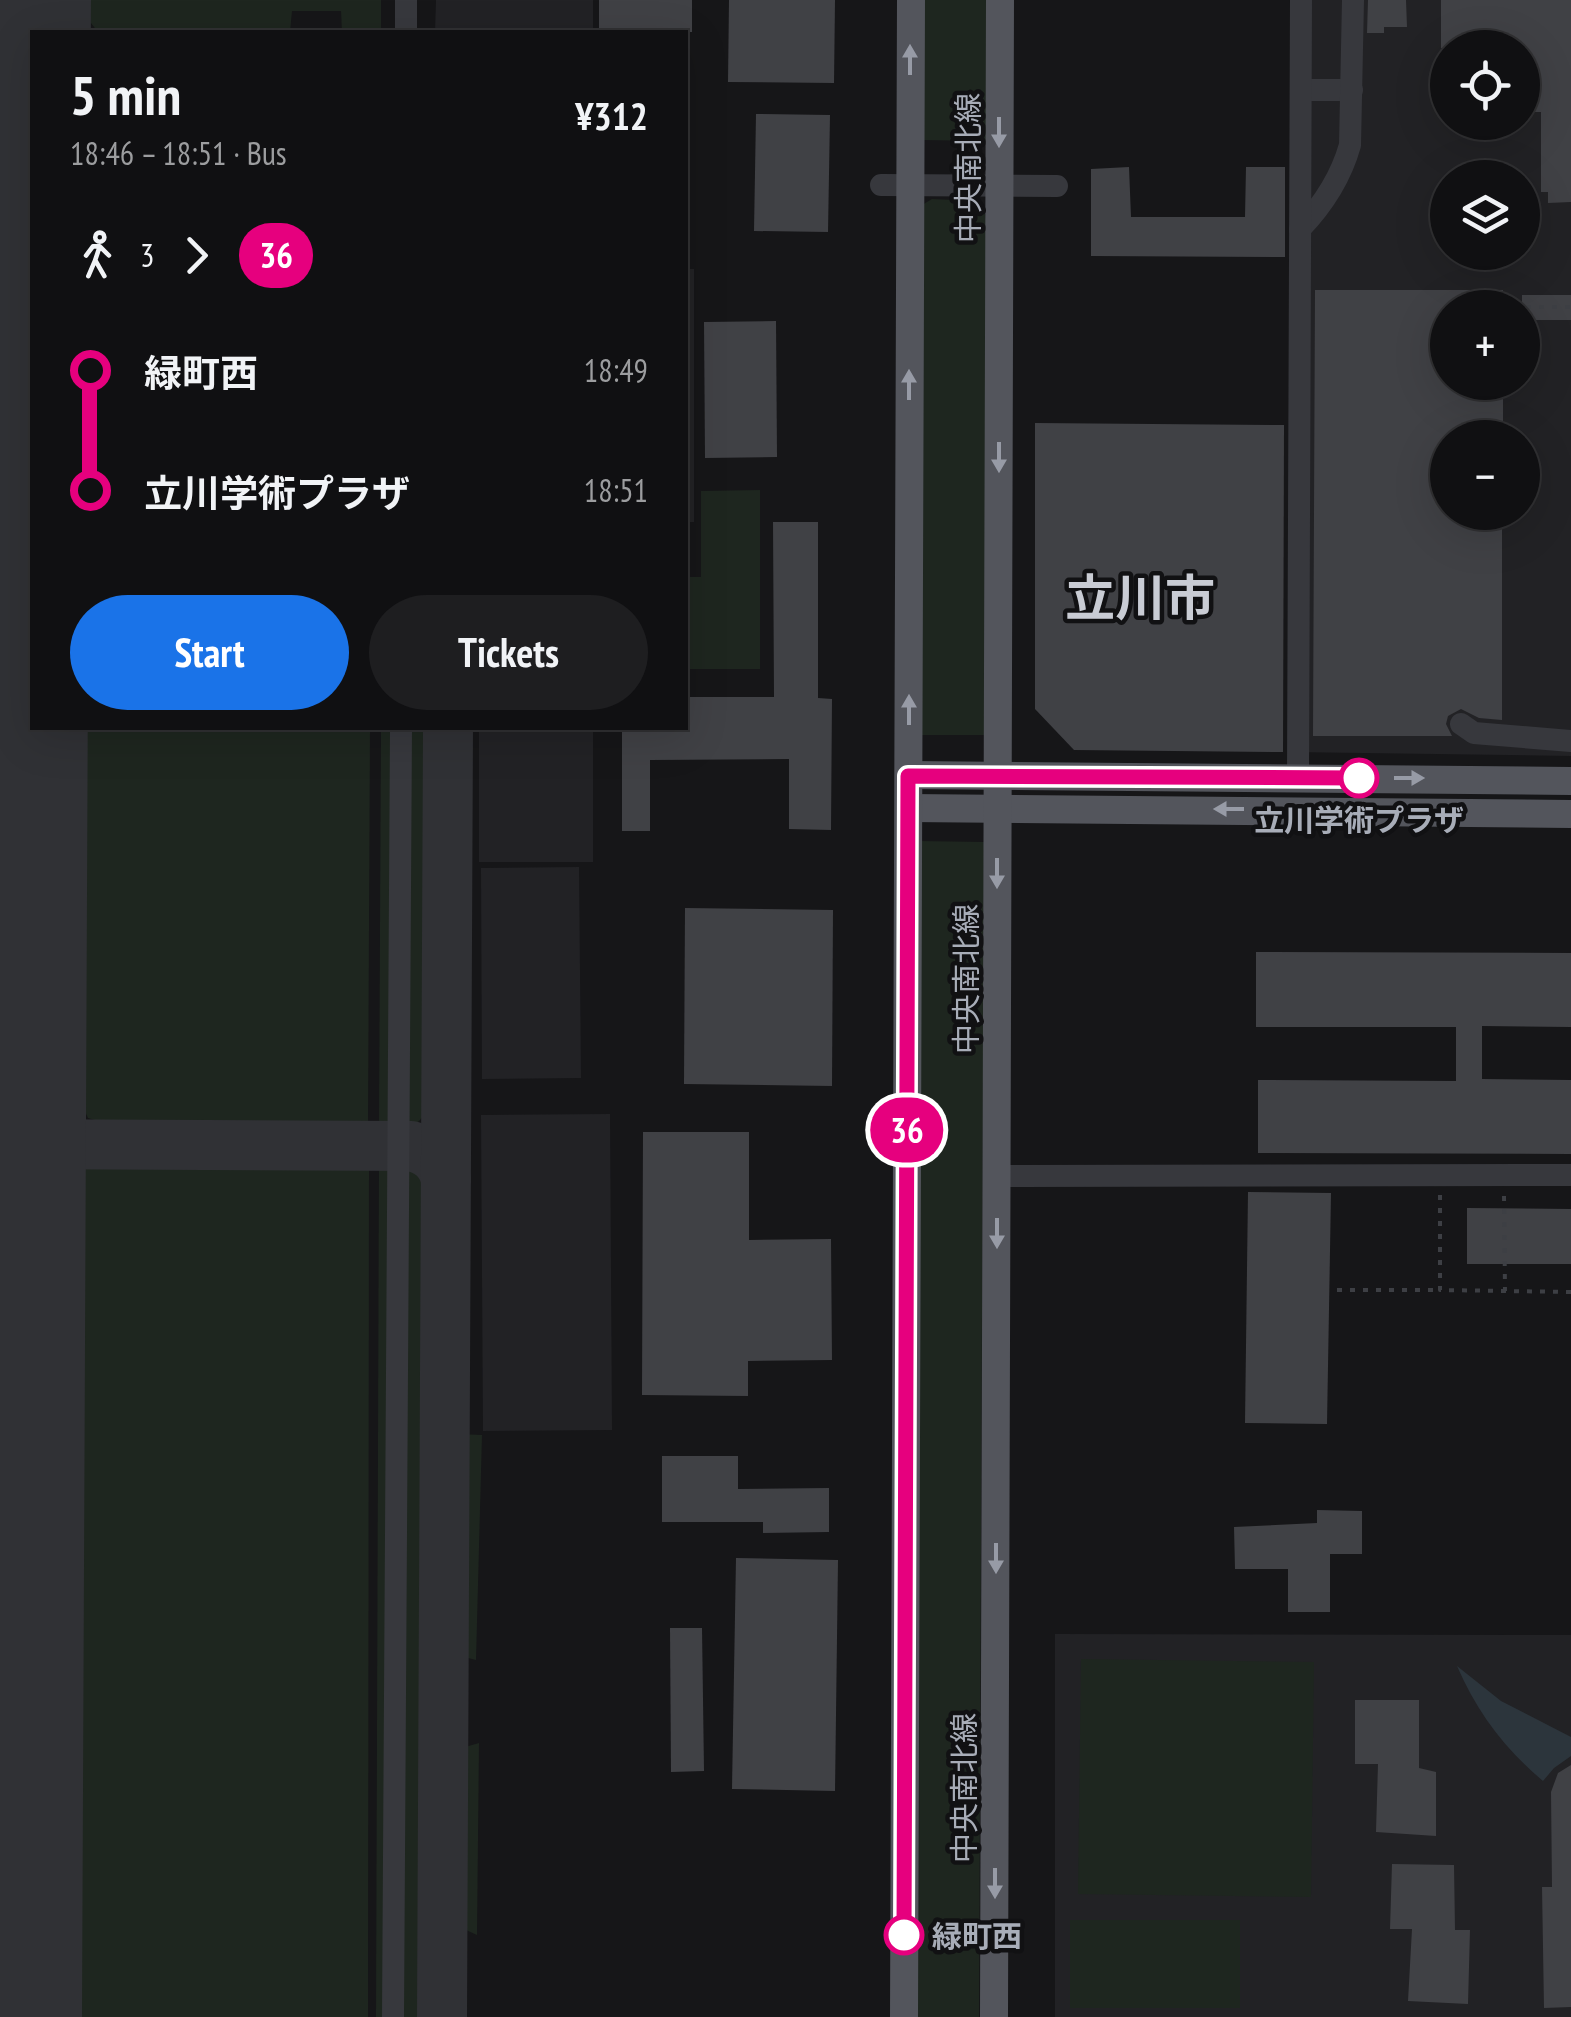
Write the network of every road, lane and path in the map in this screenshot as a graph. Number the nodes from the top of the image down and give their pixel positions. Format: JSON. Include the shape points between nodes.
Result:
{"nodes":[{"id":1,"x":406,"y":0,"type":"edge"},
{"id":2,"x":911,"y":0,"type":"edge"},
{"id":3,"x":1000,"y":0,"type":"edge"},
{"id":4,"x":1301,"y":0,"type":"edge"},
{"id":5,"x":1353,"y":0,"type":"edge"},
{"id":6,"x":406,"y":30,"type":"edge"},
{"id":7,"x":1301,"y":90,"type":"junction"},
{"id":8,"x":1352,"y":90,"type":"junction"},
{"id":9,"x":895,"y":185,"type":"junction"},
{"id":10,"x":999,"y":186,"type":"junction"},
{"id":11,"x":1057,"y":186,"type":"dead end"},
{"id":12,"x":1300,"y":229,"type":"junction"},
{"id":13,"x":1540,"y":307,"type":"edge"},
{"id":14,"x":1571,"y":307,"type":"edge"},
{"id":15,"x":1462,"y":724,"type":"dead end"},
{"id":16,"x":401,"y":730,"type":"edge"},
{"id":17,"x":1571,"y":741,"type":"edge"},
{"id":18,"x":908,"y":776,"type":"junction"},
{"id":19,"x":997,"y":776,"type":"junction"},
{"id":20,"x":1298,"y":777,"type":"junction"},
{"id":21,"x":1571,"y":780,"type":"edge"},
{"id":22,"x":908,"y":808,"type":"junction"},
{"id":23,"x":997,"y":808,"type":"junction"},
{"id":24,"x":1571,"y":814,"type":"edge"},
{"id":25,"x":1440,"y":1175,"type":"junction"},
{"id":26,"x":1504,"y":1175,"type":"junction"},
{"id":27,"x":1571,"y":1175,"type":"edge"},
{"id":28,"x":998,"y":1176,"type":"junction"},
{"id":29,"x":1337,"y":1290,"type":"dead end"},
{"id":30,"x":1440,"y":1290,"type":"junction"},
{"id":31,"x":1505,"y":1291,"type":"junction"},
{"id":32,"x":1571,"y":1292,"type":"edge"},
{"id":33,"x":393,"y":2017,"type":"edge"},
{"id":34,"x":904,"y":2017,"type":"edge"},
{"id":35,"x":994,"y":2017,"type":"edge"}],
"edges":[{"from":1,"to":6,"type":"street"},
{"from":9,"to":2,"type":"main road","name":"中央南北線","one_way":true},
{"from":3,"to":10,"type":"main road","name":"中央南北線","one_way":true},
{"from":4,"to":7,"type":"street"},
{"from":5,"to":8,"type":"street"},
{"from":7,"to":8,"type":"street"},
{"from":7,"to":12,"type":"street"},
{"from":8,"to":12,"type":"street","via":[[1345,162],[1320,209]]},
{"from":9,"to":10,"type":"street"},
{"from":18,"to":9,"type":"main road","name":"中央南北線","one_way":true},
{"from":10,"to":11,"type":"street"},
{"from":10,"to":19,"type":"main road","name":"中央南北線","one_way":true},
{"from":12,"to":20,"type":"street"},
{"from":13,"to":14,"type":"path"},
{"from":15,"to":17,"type":"street","via":[[1474,734]]},
{"from":16,"to":33,"type":"street"},
{"from":18,"to":19,"type":"main road"},
{"from":18,"to":22,"type":"main road","name":"中央南北線"},
{"from":19,"to":20,"type":"main road"},
{"from":19,"to":23,"type":"main road","name":"中央南北線"},
{"from":20,"to":21,"type":"main road","one_way":true},
{"from":22,"to":23,"type":"main road"},
{"from":22,"to":34,"type":"main road","name":"中央南北線"},
{"from":24,"to":23,"type":"main road","one_way":true},
{"from":23,"to":28,"type":"main road","name":"中央南北線","one_way":true},
{"from":25,"to":26,"type":"street"},
{"from":25,"to":28,"type":"street","via":[[1194,1167]]},
{"from":25,"to":30,"type":"path"},
{"from":26,"to":27,"type":"street"},
{"from":26,"to":31,"type":"path"},
{"from":28,"to":35,"type":"main road","name":"中央南北線","one_way":true},
{"from":29,"to":30,"type":"path"},
{"from":30,"to":31,"type":"path"},
{"from":31,"to":32,"type":"path"}]}
